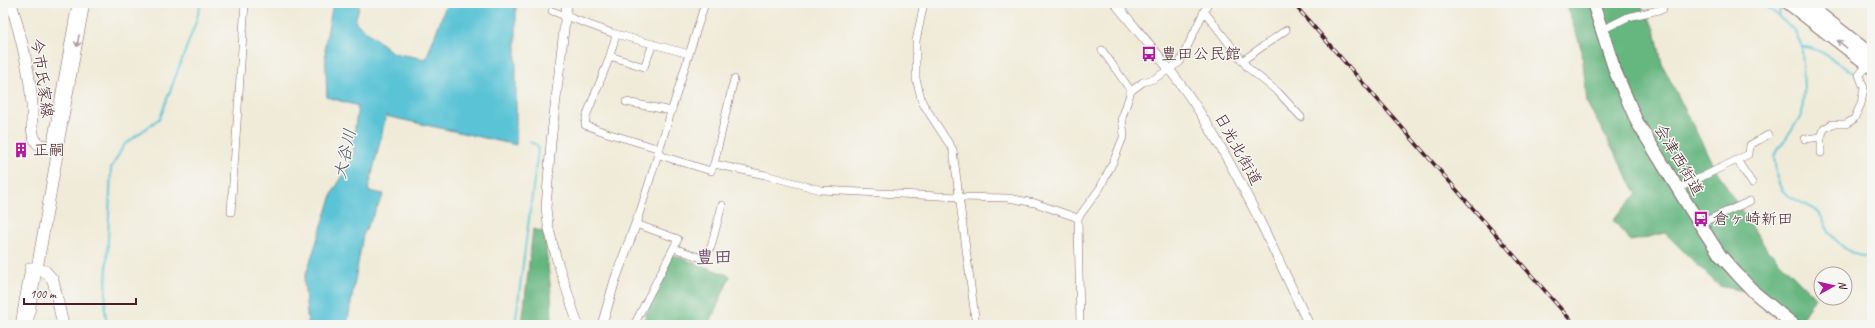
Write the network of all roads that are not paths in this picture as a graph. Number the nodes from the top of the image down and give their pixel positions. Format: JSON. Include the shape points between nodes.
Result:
{"nodes":[{"id":1,"x":11,"y":3,"type":"edge"},
{"id":2,"x":77,"y":3,"type":"edge"},
{"id":3,"x":85,"y":3,"type":"edge"},
{"id":4,"x":245,"y":3,"type":"edge"},
{"id":5,"x":567,"y":3,"type":"edge"},
{"id":6,"x":705,"y":3,"type":"edge"},
{"id":7,"x":924,"y":3,"type":"edge"},
{"id":8,"x":1115,"y":3,"type":"edge"},
{"id":9,"x":1208,"y":3,"type":"edge"},
{"id":10,"x":1593,"y":3,"type":"edge"},
{"id":11,"x":1798,"y":4,"type":"edge"},
{"id":12,"x":1663,"y":9,"type":"dead end"},
{"id":13,"x":552,"y":10,"type":"dead end"},
{"id":14,"x":1204,"y":11,"type":"junction"},
{"id":15,"x":565,"y":16,"type":"junction"},
{"id":16,"x":1286,"y":30,"type":"dead end"},
{"id":17,"x":1602,"y":30,"type":"junction"},
{"id":18,"x":616,"y":35,"type":"junction"},
{"id":19,"x":653,"y":44,"type":"junction"},
{"id":20,"x":1102,"y":50,"type":"dead end"},
{"id":21,"x":689,"y":54,"type":"junction"},
{"id":22,"x":610,"y":56,"type":"junction"},
{"id":23,"x":1242,"y":61,"type":"junction"},
{"id":24,"x":1871,"y":63,"type":"edge"},
{"id":25,"x":1169,"y":70,"type":"junction"},
{"id":26,"x":734,"y":79,"type":"dead end"},
{"id":27,"x":1131,"y":91,"type":"junction"},
{"id":28,"x":626,"y":102,"type":"dead end"},
{"id":29,"x":672,"y":111,"type":"junction"},
{"id":30,"x":1301,"y":117,"type":"dead end"},
{"id":31,"x":1768,"y":135,"type":"dead end"},
{"id":32,"x":1821,"y":137,"type":"junction"},
{"id":33,"x":1805,"y":139,"type":"dead end"},
{"id":34,"x":55,"y":149,"type":"junction"},
{"id":35,"x":659,"y":152,"type":"junction"},
{"id":36,"x":1821,"y":153,"type":"dead end"},
{"id":37,"x":1737,"y":160,"type":"junction"},
{"id":38,"x":714,"y":164,"type":"junction"},
{"id":39,"x":1752,"y":183,"type":"dead end"},
{"id":40,"x":1678,"y":189,"type":"junction"},
{"id":41,"x":958,"y":198,"type":"junction"},
{"id":42,"x":1750,"y":201,"type":"dead end"},
{"id":43,"x":722,"y":205,"type":"dead end"},
{"id":44,"x":231,"y":212,"type":"dead end"},
{"id":45,"x":1078,"y":218,"type":"junction"},
{"id":46,"x":637,"y":221,"type":"junction"},
{"id":47,"x":1700,"y":224,"type":"junction"},
{"id":48,"x":674,"y":248,"type":"junction"},
{"id":49,"x":34,"y":268,"type":"junction"},
{"id":50,"x":20,"y":325,"type":"edge"},
{"id":51,"x":28,"y":325,"type":"edge"},
{"id":52,"x":63,"y":325,"type":"edge"},
{"id":53,"x":578,"y":325,"type":"edge"},
{"id":54,"x":602,"y":325,"type":"edge"},
{"id":55,"x":634,"y":325,"type":"edge"},
{"id":56,"x":976,"y":325,"type":"edge"},
{"id":57,"x":1080,"y":325,"type":"edge"},
{"id":58,"x":1309,"y":325,"type":"edge"},
{"id":59,"x":1794,"y":325,"type":"edge"}],
"edges":[{"from":1,"to":34,"type":"main road","name":"今市氏家線","via":[[30,86],[33,135],[38,144]]},
{"from":2,"to":34,"type":"street"},
{"from":3,"to":34,"type":"street","one_way":true},
{"from":4,"to":44,"type":"street"},
{"from":5,"to":15,"type":"street"},
{"from":6,"to":21,"type":"street"},
{"from":7,"to":41,"type":"street","via":[[916,41],[916,79],[922,102],[953,150]]},
{"from":8,"to":25,"type":"street","name":"日光北街道"},
{"from":9,"to":14,"type":"street"},
{"from":10,"to":17,"type":"highway","name":"会津西街道"},
{"from":11,"to":24,"type":"highway"},
{"from":12,"to":17,"type":"street","via":[[1628,17]]},
{"from":13,"to":15,"type":"street"},
{"from":14,"to":23,"type":"street"},
{"from":14,"to":25,"type":"street","via":[[1180,62]]},
{"from":15,"to":18,"type":"street"},
{"from":15,"to":53,"type":"street","via":[[546,208],[556,257]]},
{"from":16,"to":23,"type":"street"},
{"from":17,"to":40,"type":"highway","name":"会津西街道","via":[[1628,102],[1646,138]]},
{"from":18,"to":19,"type":"street"},
{"from":18,"to":22,"type":"street"},
{"from":19,"to":21,"type":"street"},
{"from":19,"to":22,"type":"street","via":[[644,67]]},
{"from":20,"to":27,"type":"street"},
{"from":21,"to":29,"type":"street"},
{"from":22,"to":35,"type":"street","via":[[585,125]]},
{"from":23,"to":30,"type":"street","via":[[1278,92]]},
{"from":24,"to":32,"type":"street","via":[[1859,75],[1864,88],[1861,104],[1854,119],[1846,124],[1832,124],[1824,129]]},
{"from":25,"to":27,"type":"street","via":[[1143,82]]},
{"from":25,"to":58,"type":"street","name":"日光北街道","via":[[1198,110],[1240,180]]},
{"from":26,"to":38,"type":"street"},
{"from":27,"to":45,"type":"street","via":[[1122,118],[1124,135],[1114,160],[1100,188]]},
{"from":28,"to":29,"type":"street"},
{"from":29,"to":35,"type":"street"},
{"from":31,"to":37,"type":"street","via":[[1750,144],[1749,154]]},
{"from":32,"to":33,"type":"street"},
{"from":32,"to":36,"type":"street"},
{"from":34,"to":49,"type":"main road"},
{"from":35,"to":38,"type":"street","via":[[711,171]]},
{"from":35,"to":46,"type":"street"},
{"from":37,"to":39,"type":"street"},
{"from":37,"to":40,"type":"street"},
{"from":38,"to":41,"type":"street","via":[[821,190]]},
{"from":40,"to":47,"type":"highway","name":"会津西街道"},
{"from":41,"to":45,"type":"street","via":[[1022,200]]},
{"from":41,"to":56,"type":"street"},
{"from":42,"to":47,"type":"street"},
{"from":43,"to":48,"type":"street","via":[[712,247],[701,258]]},
{"from":45,"to":57,"type":"street"},
{"from":46,"to":48,"type":"street","via":[[678,239]]},
{"from":46,"to":54,"type":"street","via":[[615,280]]},
{"from":47,"to":59,"type":"highway","name":"会津西街道","via":[[1720,255],[1737,274],[1755,293]]},
{"from":48,"to":55,"type":"street"},
{"from":49,"to":50,"type":"street"},
{"from":49,"to":51,"type":"street"},
{"from":49,"to":52,"type":"main road","via":[[45,271],[53,280]]}]}
